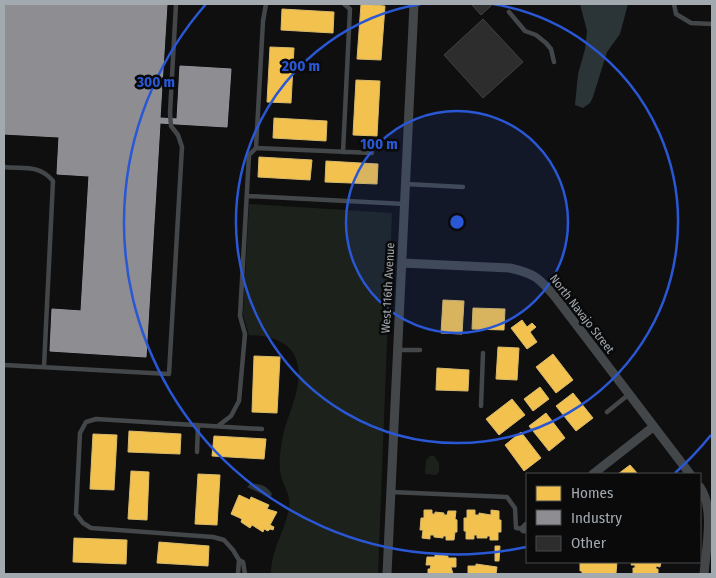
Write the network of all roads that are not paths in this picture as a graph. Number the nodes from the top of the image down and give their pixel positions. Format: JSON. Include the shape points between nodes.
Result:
{"nodes":[{"id":1,"x":176,"y":4,"type":"edge"},
{"id":2,"x":266,"y":4,"type":"edge"},
{"id":3,"x":344,"y":4,"type":"edge"},
{"id":4,"x":414,"y":4,"type":"edge"},
{"id":5,"x":674,"y":4,"type":"edge"},
{"id":6,"x":508,"y":12,"type":"dead end"},
{"id":7,"x":712,"y":24,"type":"edge"},
{"id":8,"x":554,"y":62,"type":"dead end"},
{"id":9,"x":256,"y":148,"type":"junction"},
{"id":10,"x":343,"y":152,"type":"junction"},
{"id":11,"x":372,"y":153,"type":"dead end"},
{"id":12,"x":4,"y":167,"type":"edge"},
{"id":13,"x":406,"y":184,"type":"junction"},
{"id":14,"x":463,"y":186,"type":"dead end"},
{"id":15,"x":247,"y":196,"type":"junction"},
{"id":16,"x":405,"y":204,"type":"junction"},
{"id":17,"x":402,"y":263,"type":"junction"},
{"id":18,"x":398,"y":350,"type":"junction"},
{"id":19,"x":420,"y":350,"type":"dead end"},
{"id":20,"x":483,"y":353,"type":"dead end"},
{"id":21,"x":4,"y":365,"type":"edge"},
{"id":22,"x":44,"y":367,"type":"junction"},
{"id":23,"x":628,"y":395,"type":"junction"},
{"id":24,"x":481,"y":406,"type":"dead end"},
{"id":25,"x":607,"y":412,"type":"dead end"},
{"id":26,"x":198,"y":425,"type":"junction"},
{"id":27,"x":218,"y":426,"type":"junction"},
{"id":28,"x":653,"y":428,"type":"junction"},
{"id":29,"x":262,"y":429,"type":"dead end"},
{"id":30,"x":197,"y":452,"type":"dead end"},
{"id":31,"x":594,"y":473,"type":"edge"},
{"id":32,"x":689,"y":473,"type":"edge"},
{"id":33,"x":701,"y":490,"type":"edge"},
{"id":34,"x":391,"y":492,"type":"junction"},
{"id":35,"x":526,"y":527,"type":"edge"},
{"id":36,"x":239,"y":560,"type":"junction"},
{"id":37,"x":238,"y":574,"type":"edge"},
{"id":38,"x":245,"y":574,"type":"edge"},
{"id":39,"x":387,"y":574,"type":"edge"},
{"id":40,"x":704,"y":574,"type":"edge"}],
"edges":[{"from":1,"to":22,"type":"lane","via":[[170,113],[171,126],[182,147],[170,374]]},
{"from":2,"to":9,"type":"lane"},
{"from":3,"to":10,"type":"lane","via":[[350,9]]},
{"from":4,"to":13,"type":"street","name":"West 116th Avenue"},
{"from":5,"to":7,"type":"lane","via":[[676,14],[691,23]]},
{"from":6,"to":8,"type":"lane","via":[[525,31],[546,43]]},
{"from":9,"to":10,"type":"lane"},
{"from":9,"to":15,"type":"lane","via":[[249,155]]},
{"from":10,"to":11,"type":"lane"},
{"from":12,"to":22,"type":"lane","via":[[39,169],[53,181]]},
{"from":13,"to":14,"type":"lane"},
{"from":13,"to":16,"type":"street","name":"West 116th Avenue"},
{"from":15,"to":16,"type":"lane"},
{"from":15,"to":27,"type":"lane","via":[[240,316],[245,334],[239,401],[235,411]]},
{"from":16,"to":17,"type":"street","name":"West 116th Avenue"},
{"from":17,"to":18,"type":"street","name":"West 116th Avenue"},
{"from":17,"to":23,"type":"street","name":"North Navajo Street","via":[[510,268],[532,274],[556,298]]},
{"from":18,"to":19,"type":"lane"},
{"from":18,"to":34,"type":"street","name":"West 116th Avenue"},
{"from":20,"to":24,"type":"lane"},
{"from":21,"to":22,"type":"lane"},
{"from":23,"to":25,"type":"lane"},
{"from":23,"to":28,"type":"street","name":"North Navajo Street"},
{"from":26,"to":27,"type":"lane"},
{"from":26,"to":30,"type":"lane"},
{"from":26,"to":36,"type":"lane","via":[[96,419],[86,422],[80,433],[76,514],[91,528],[224,540]]},
{"from":27,"to":29,"type":"lane"},
{"from":28,"to":31,"type":"street"},
{"from":28,"to":32,"type":"street","name":"North Navajo Street"},
{"from":33,"to":40,"type":"street","via":[[708,515]]},
{"from":34,"to":35,"type":"lane","via":[[507,497],[515,508],[516,528]]},
{"from":34,"to":39,"type":"street","name":"West 116th Avenue"},
{"from":36,"to":37,"type":"lane"},
{"from":36,"to":38,"type":"lane","via":[[244,562]]}]}
